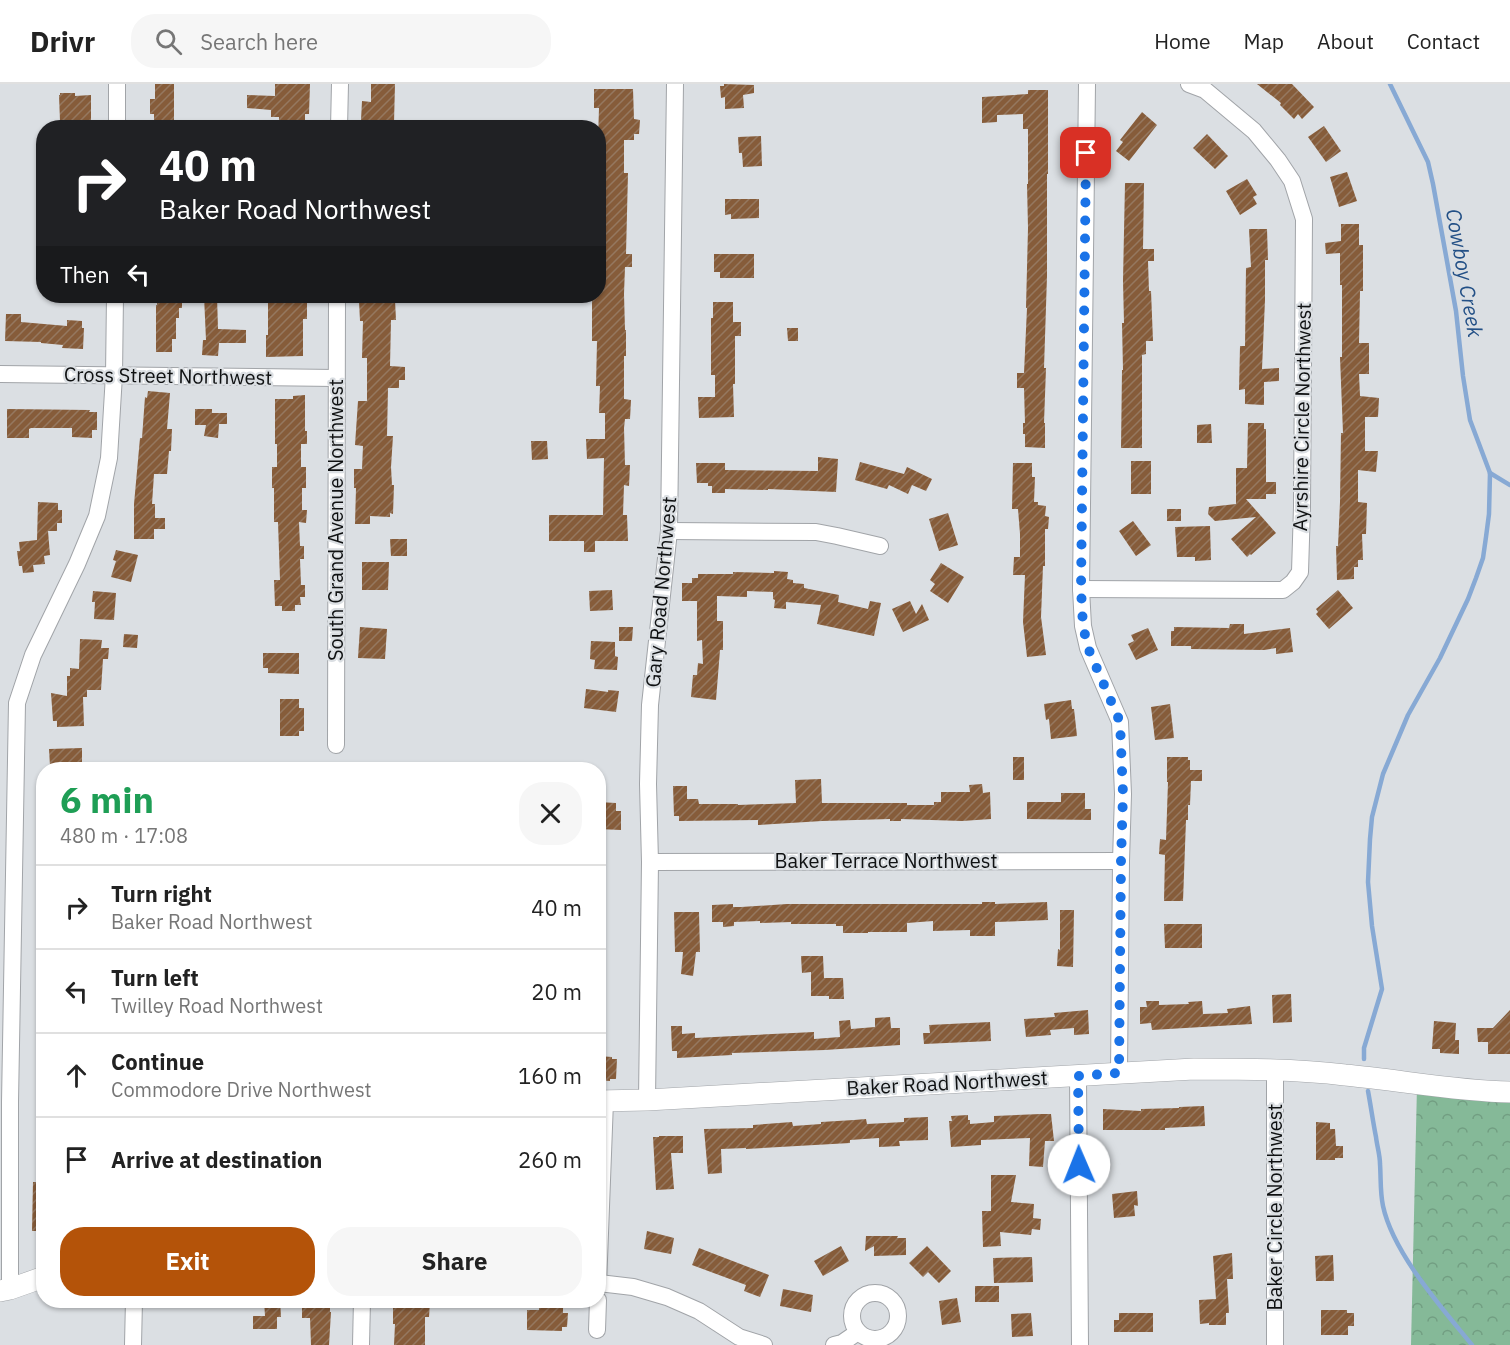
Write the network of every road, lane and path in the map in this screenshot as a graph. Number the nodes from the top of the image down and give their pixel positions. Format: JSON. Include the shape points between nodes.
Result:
{"nodes":[{"id":1,"x":117,"y":84,"type":"edge"},
{"id":2,"x":339,"y":84,"type":"edge"},
{"id":3,"x":675,"y":84,"type":"edge"},
{"id":4,"x":1087,"y":84,"type":"edge"},
{"id":5,"x":1189,"y":84,"type":"edge"},
{"id":6,"x":117,"y":120,"type":"edge"},
{"id":7,"x":339,"y":120,"type":"edge"},
{"id":8,"x":115,"y":303,"type":"edge"},
{"id":9,"x":337,"y":303,"type":"edge"},
{"id":10,"x":0,"y":374,"type":"edge"},
{"id":11,"x":114,"y":375,"type":"junction"},
{"id":12,"x":336,"y":378,"type":"junction"},
{"id":13,"x":669,"y":531,"type":"junction"},
{"id":14,"x":880,"y":546,"type":"dead end"},
{"id":15,"x":1081,"y":589,"type":"junction"},
{"id":16,"x":336,"y":745,"type":"dead end"},
{"id":17,"x":1121,"y":861,"type":"junction"},
{"id":18,"x":650,"y":862,"type":"junction"},
{"id":19,"x":1275,"y":1070,"type":"junction"},
{"id":20,"x":1119,"y":1073,"type":"junction"},
{"id":21,"x":1078,"y":1076,"type":"junction"},
{"id":22,"x":1510,"y":1092,"type":"edge"},
{"id":23,"x":647,"y":1100,"type":"junction"},
{"id":24,"x":606,"y":1101,"type":"edge"},
{"id":25,"x":36,"y":1280,"type":"edge"},
{"id":26,"x":606,"y":1285,"type":"edge"},
{"id":27,"x":5,"y":1290,"type":"edge"},
{"id":28,"x":134,"y":1308,"type":"edge"},
{"id":29,"x":362,"y":1308,"type":"edge"},
{"id":30,"x":598,"y":1308,"type":"edge"},
{"id":31,"x":597,"y":1330,"type":"dead end"},
{"id":32,"x":858,"y":1332,"type":"dead end"},
{"id":33,"x":133,"y":1345,"type":"edge"},
{"id":34,"x":361,"y":1345,"type":"edge"},
{"id":35,"x":764,"y":1345,"type":"edge"},
{"id":36,"x":834,"y":1345,"type":"edge"},
{"id":37,"x":1080,"y":1345,"type":"edge"},
{"id":38,"x":1275,"y":1345,"type":"edge"}],
"edges":[{"from":1,"to":6,"type":"street"},
{"from":2,"to":7,"type":"street"},
{"from":3,"to":13,"type":"street","name":"Gary Road Northwest"},
{"from":4,"to":15,"type":"street"},
{"from":5,"to":15,"type":"street","name":"Ayrshire Circle Northwest","via":[[1205,90],[1254,131],[1292,181],[1304,219],[1300,572],[1283,590]]},
{"from":8,"to":11,"type":"street"},
{"from":9,"to":12,"type":"street","name":"South Grand Avenue Northwest"},
{"from":10,"to":11,"type":"street","name":"Cross Street Northwest"},
{"from":11,"to":12,"type":"street","name":"Cross Street Northwest"},
{"from":11,"to":27,"type":"street","via":[[109,458],[97,516],[33,655],[17,703]]},
{"from":12,"to":16,"type":"street","name":"South Grand Avenue Northwest"},
{"from":13,"to":14,"type":"street","via":[[816,532]]},
{"from":13,"to":18,"type":"street","name":"Gary Road Northwest","via":[[650,705]]},
{"from":15,"to":17,"type":"street","via":[[1088,648],[1120,722]]},
{"from":17,"to":18,"type":"street","name":"Baker Terrace Northwest"},
{"from":17,"to":20,"type":"street"},
{"from":18,"to":23,"type":"street","name":"Gary Road Northwest"},
{"from":19,"to":20,"type":"street","name":"Baker Road Northwest","via":[[1194,1068]]},
{"from":19,"to":22,"type":"street","name":"Baker Road Northwest"},
{"from":19,"to":38,"type":"street","name":"Baker Circle Northwest"},
{"from":20,"to":21,"type":"street","name":"Baker Road Northwest"},
{"from":21,"to":23,"type":"street","name":"Baker Road Northwest"},
{"from":21,"to":37,"type":"street"},
{"from":23,"to":24,"type":"street","name":"Baker Road Northwest"},
{"from":25,"to":27,"type":"street"},
{"from":26,"to":35,"type":"street","via":[[633,1287],[667,1297],[739,1336]]},
{"from":28,"to":33,"type":"street"},
{"from":29,"to":34,"type":"street"},
{"from":30,"to":31,"type":"street"},
{"from":32,"to":36,"type":"street"}]}
